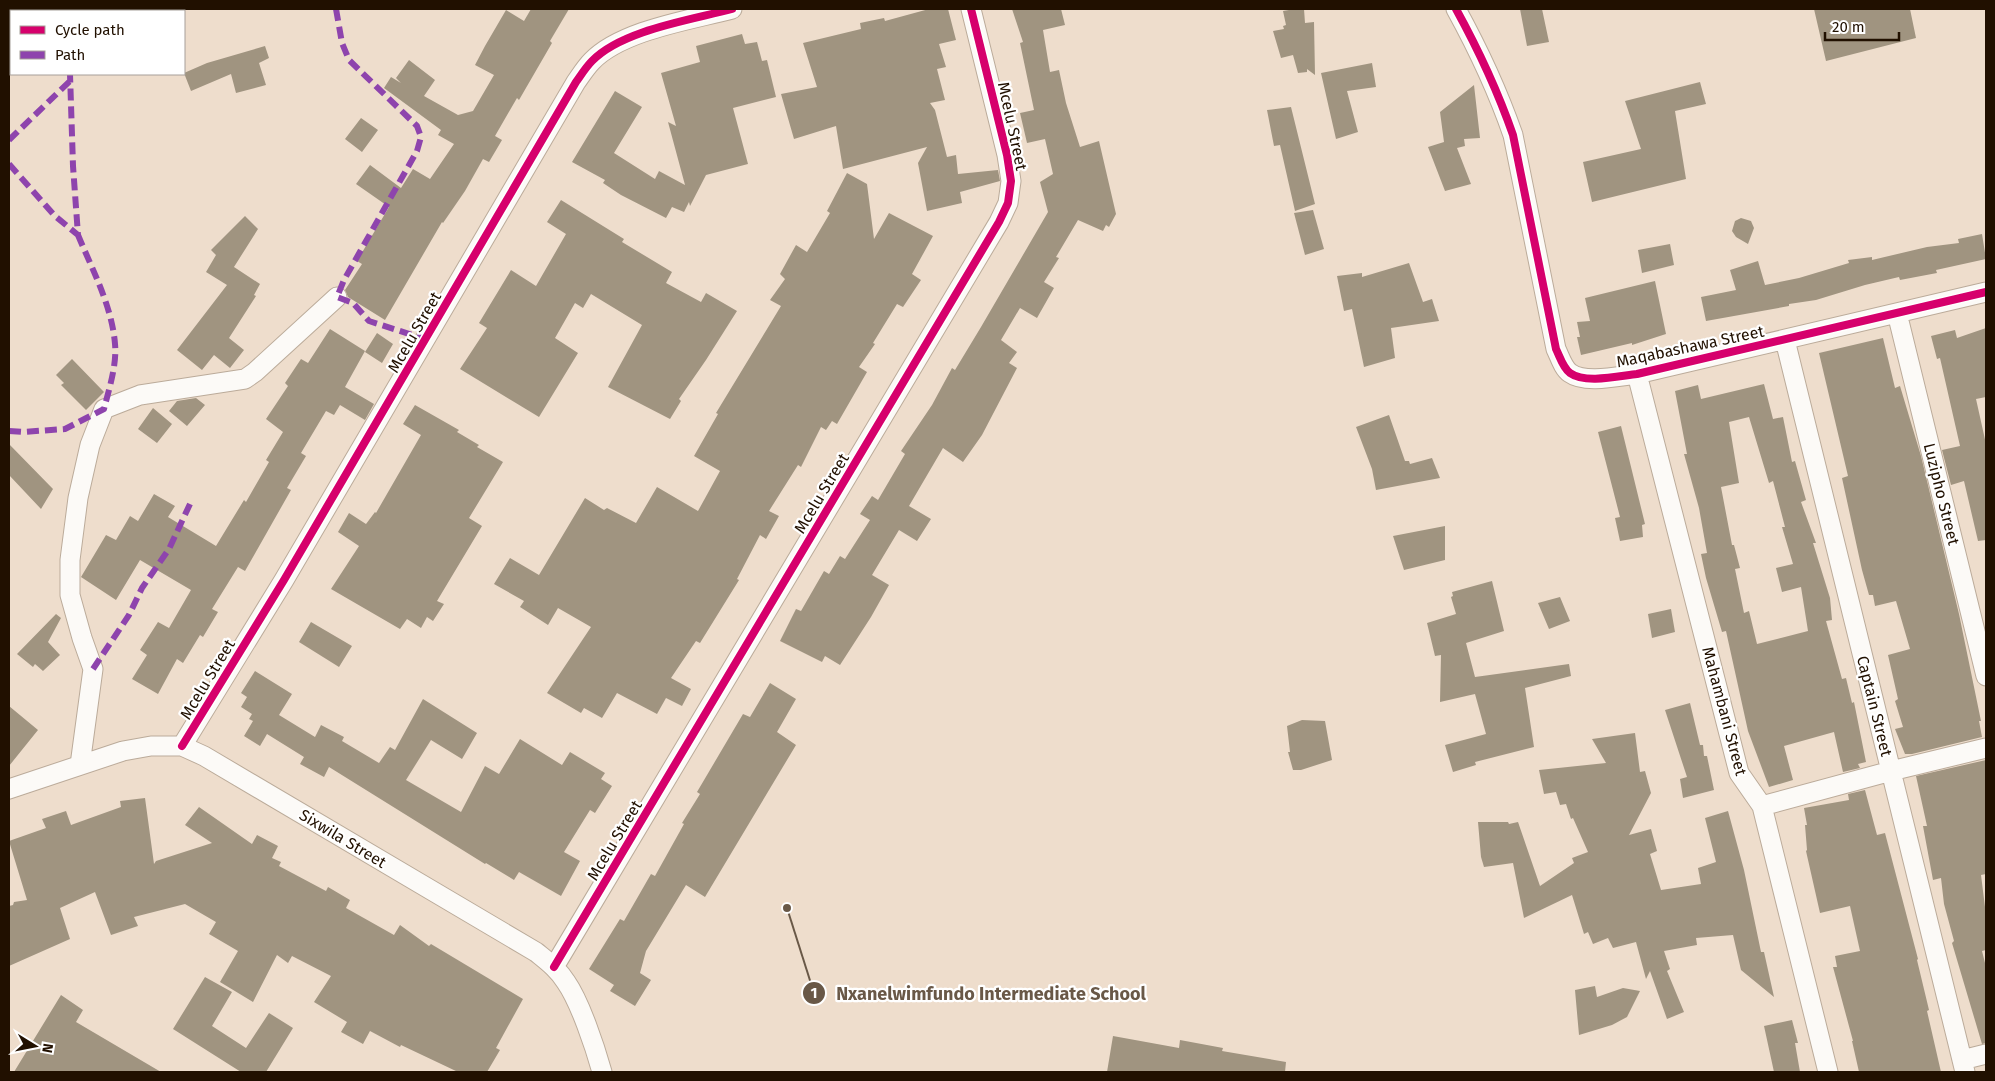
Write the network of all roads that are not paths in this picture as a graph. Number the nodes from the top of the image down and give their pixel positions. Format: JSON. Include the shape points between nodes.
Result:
{"nodes":[{"id":1,"x":732,"y":9,"type":"edge"},
{"id":2,"x":971,"y":9,"type":"edge"},
{"id":3,"x":1456,"y":9,"type":"edge"},
{"id":4,"x":1986,"y":292,"type":"edge"},
{"id":5,"x":336,"y":297,"type":"dead end"},
{"id":6,"x":1897,"y":313,"type":"junction"},
{"id":7,"x":1785,"y":340,"type":"junction"},
{"id":8,"x":1637,"y":374,"type":"junction"},
{"id":9,"x":1986,"y":676,"type":"edge"},
{"id":10,"x":182,"y":746,"type":"junction"},
{"id":11,"x":1986,"y":748,"type":"edge"},
{"id":12,"x":80,"y":765,"type":"junction"},
{"id":13,"x":1891,"y":771,"type":"junction"},
{"id":14,"x":9,"y":789,"type":"edge"},
{"id":15,"x":1762,"y":806,"type":"junction"},
{"id":16,"x":554,"y":967,"type":"junction"},
{"id":17,"x":1986,"y":1054,"type":"edge"},
{"id":18,"x":1963,"y":1066,"type":"edge"},
{"id":19,"x":602,"y":1072,"type":"edge"},
{"id":20,"x":1828,"y":1072,"type":"edge"}],
"edges":[{"from":1,"to":10,"type":"street","name":"Mcelu Street","via":[[630,36],[592,61],[576,82],[284,580]]},
{"from":2,"to":16,"type":"street","name":"Mcelu Street","via":[[1007,155],[1011,181],[1008,203]]},
{"from":3,"to":8,"type":"street","name":"Maqabashawa Street","via":[[1471,36],[1513,135],[1556,349],[1563,364],[1570,373],[1584,380]]},
{"from":4,"to":6,"type":"street","name":"Maqabashawa Street"},
{"from":5,"to":12,"type":"street","via":[[245,379],[140,394],[104,409],[90,445],[78,498],[70,560],[70,595],[93,669]]},
{"from":6,"to":7,"type":"street","name":"Maqabashawa Street"},
{"from":6,"to":9,"type":"street","name":"Luzipho Street"},
{"from":7,"to":8,"type":"street","name":"Maqabashawa Street"},
{"from":7,"to":13,"type":"street","name":"Captain Street"},
{"from":8,"to":15,"type":"street","name":"Mahambani Street","via":[[1739,773]]},
{"from":10,"to":12,"type":"street","name":"Sixwila Street","via":[[123,750]]},
{"from":10,"to":16,"type":"street","name":"Sixwila Street","via":[[510,936]]},
{"from":11,"to":13,"type":"street"},
{"from":12,"to":14,"type":"street","name":"Sixwila Street"},
{"from":13,"to":15,"type":"street"},
{"from":13,"to":18,"type":"street","name":"Captain Street"},
{"from":15,"to":20,"type":"street","name":"Mahambani Street"},
{"from":16,"to":19,"type":"street","name":"Sixwila Street","via":[[576,999]]},
{"from":17,"to":18,"type":"street"}]}
